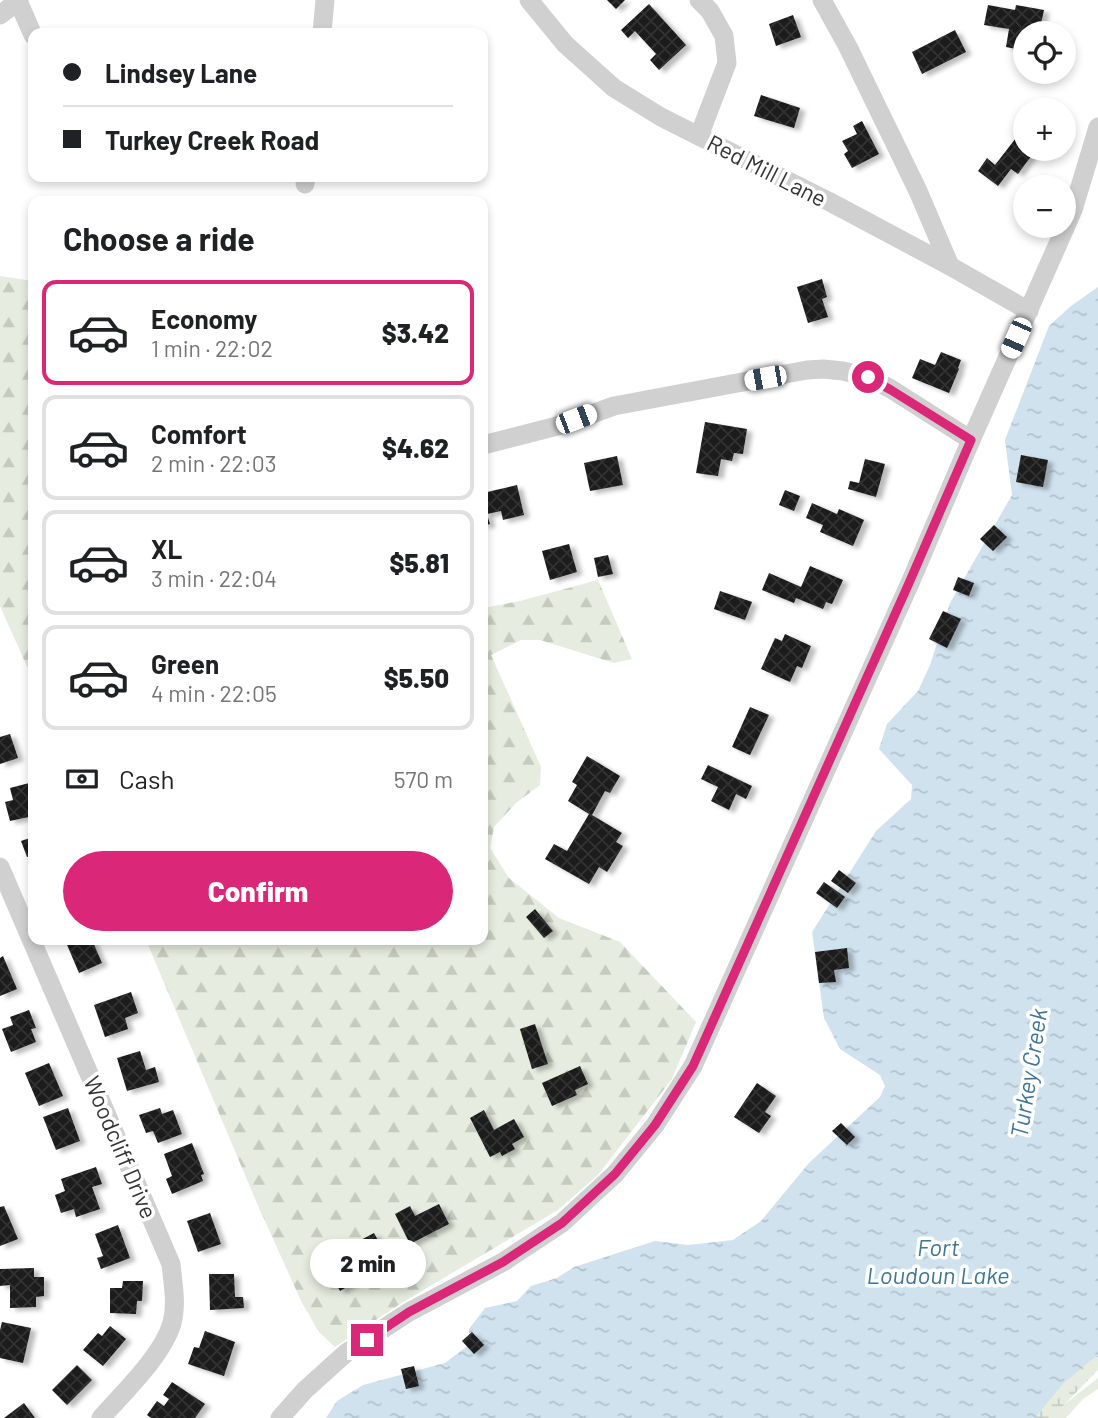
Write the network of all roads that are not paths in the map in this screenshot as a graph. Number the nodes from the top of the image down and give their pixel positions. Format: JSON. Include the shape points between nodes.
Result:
{"nodes":[{"id":1,"x":325,"y":0,"type":"edge"},
{"id":2,"x":529,"y":0,"type":"edge"},
{"id":3,"x":699,"y":0,"type":"edge"},
{"id":4,"x":822,"y":0,"type":"edge"},
{"id":5,"x":18,"y":1,"type":"edge"},
{"id":6,"x":0,"y":15,"type":"edge"},
{"id":7,"x":30,"y":28,"type":"edge"},
{"id":8,"x":322,"y":28,"type":"edge"},
{"id":9,"x":1098,"y":127,"type":"edge"},
{"id":10,"x":699,"y":136,"type":"junction"},
{"id":11,"x":950,"y":266,"type":"junction"},
{"id":12,"x":1029,"y":311,"type":"junction"},
{"id":13,"x":971,"y":440,"type":"junction"},
{"id":14,"x":488,"y":444,"type":"edge"},
{"id":15,"x":0,"y":867,"type":"edge"},
{"id":16,"x":28,"y":932,"type":"edge"},
{"id":17,"x":34,"y":945,"type":"edge"},
{"id":18,"x":101,"y":1418,"type":"edge"},
{"id":19,"x":280,"y":1418,"type":"edge"}],
"edges":[{"from":1,"to":8,"type":"street"},
{"from":2,"to":10,"type":"street","name":"Red Mill Lane","via":[[565,44],[614,88]]},
{"from":3,"to":10,"type":"street","via":[[724,36],[727,63]]},
{"from":4,"to":11,"type":"street","via":[[918,191]]},
{"from":5,"to":6,"type":"street"},
{"from":5,"to":7,"type":"street"},
{"from":9,"to":12,"type":"street","via":[[1073,210]]},
{"from":10,"to":11,"type":"street","name":"Red Mill Lane"},
{"from":11,"to":12,"type":"street","name":"Red Mill Lane"},
{"from":12,"to":13,"type":"street"},
{"from":13,"to":14,"type":"street","via":[[868,377],[823,369],[614,406]]},
{"from":13,"to":19,"type":"street","via":[[693,1066],[655,1125],[615,1174],[562,1223],[346,1353]]},
{"from":15,"to":16,"type":"street","name":"Woodcliff Drive"},
{"from":17,"to":18,"type":"street","name":"Woodcliff Drive","via":[[171,1264],[172,1324],[158,1352]]}]}
